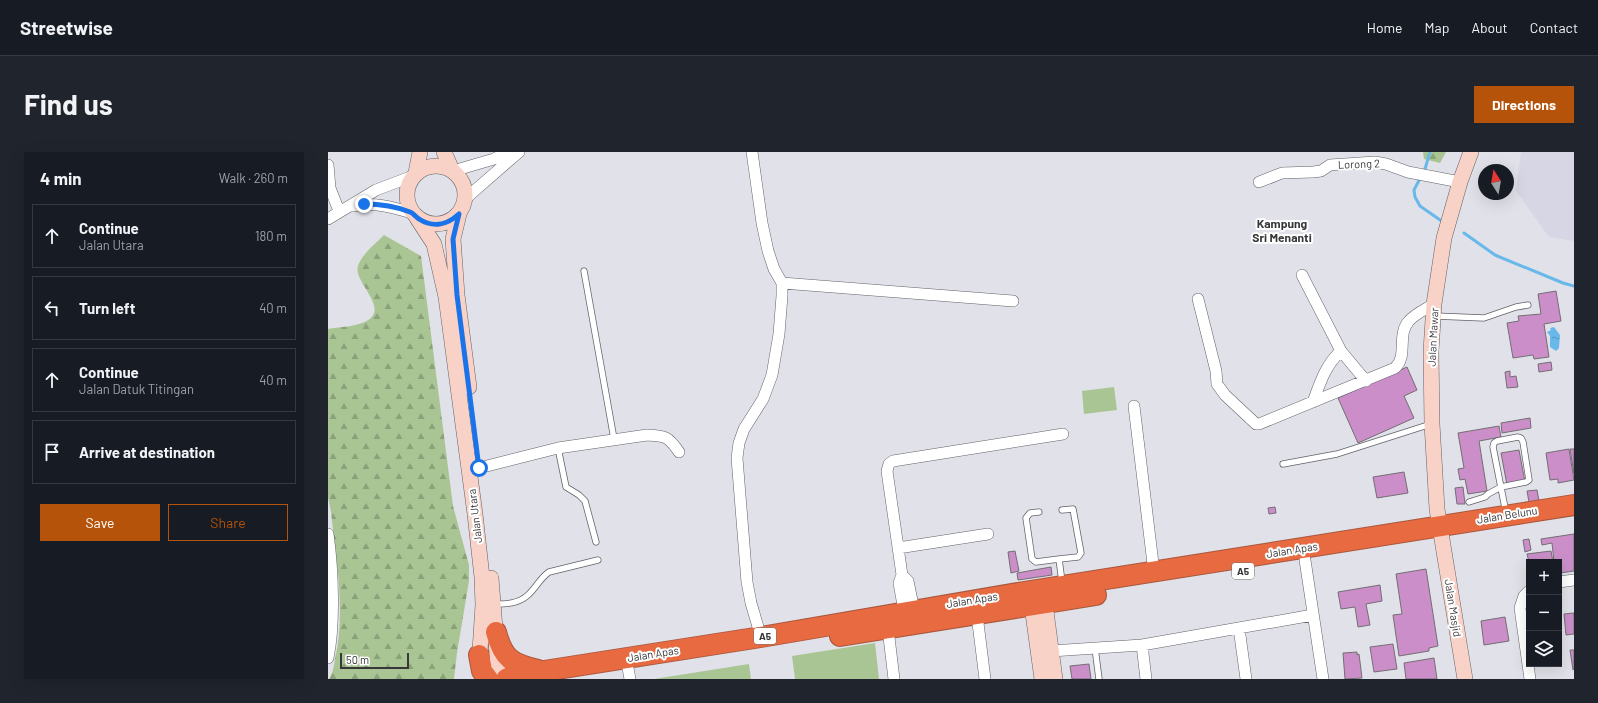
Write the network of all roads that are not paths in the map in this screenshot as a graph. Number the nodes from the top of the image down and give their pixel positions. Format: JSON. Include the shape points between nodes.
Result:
{"nodes":[{"id":1,"x":420,"y":152,"type":"edge"},
{"id":2,"x":444,"y":152,"type":"edge"},
{"id":3,"x":508,"y":152,"type":"edge"},
{"id":4,"x":519,"y":152,"type":"edge"},
{"id":5,"x":752,"y":152,"type":"edge"},
{"id":6,"x":1471,"y":152,"type":"edge"},
{"id":7,"x":328,"y":165,"type":"edge"},
{"id":8,"x":452,"y":170,"type":"junction"},
{"id":9,"x":415,"y":174,"type":"junction"},
{"id":10,"x":1259,"y":182,"type":"dead end"},
{"id":11,"x":1460,"y":182,"type":"junction"},
{"id":12,"x":465,"y":199,"type":"junction"},
{"id":13,"x":344,"y":209,"type":"junction"},
{"id":14,"x":459,"y":214,"type":"junction"},
{"id":15,"x":414,"y":215,"type":"junction"},
{"id":16,"x":328,"y":218,"type":"edge"},
{"id":17,"x":584,"y":271,"type":"dead end"},
{"id":18,"x":1302,"y":275,"type":"dead end"},
{"id":19,"x":782,"y":283,"type":"junction"},
{"id":20,"x":1198,"y":299,"type":"dead end"},
{"id":21,"x":1013,"y":302,"type":"dead end"},
{"id":22,"x":1528,"y":305,"type":"dead end"},
{"id":23,"x":1433,"y":310,"type":"junction"},
{"id":24,"x":1341,"y":351,"type":"junction"},
{"id":25,"x":1366,"y":381,"type":"junction"},
{"id":26,"x":1313,"y":402,"type":"junction"},
{"id":27,"x":1134,"y":406,"type":"dead end"},
{"id":28,"x":1432,"y":424,"type":"junction"},
{"id":29,"x":1063,"y":434,"type":"dead end"},
{"id":30,"x":614,"y":439,"type":"junction"},
{"id":31,"x":558,"y":448,"type":"junction"},
{"id":32,"x":679,"y":452,"type":"dead end"},
{"id":33,"x":1283,"y":464,"type":"dead end"},
{"id":34,"x":479,"y":468,"type":"junction"},
{"id":35,"x":1501,"y":487,"type":"junction"},
{"id":36,"x":1469,"y":502,"type":"dead end"},
{"id":37,"x":1574,"y":505,"type":"edge"},
{"id":38,"x":1062,"y":510,"type":"dead end"},
{"id":39,"x":1039,"y":512,"type":"dead end"},
{"id":40,"x":1507,"y":516,"type":"junction"},
{"id":41,"x":1574,"y":517,"type":"edge"},
{"id":42,"x":1441,"y":532,"type":"junction"},
{"id":43,"x":328,"y":534,"type":"edge"},
{"id":44,"x":988,"y":534,"type":"dead end"},
{"id":45,"x":596,"y":542,"type":"dead end"},
{"id":46,"x":898,"y":548,"type":"junction"},
{"id":47,"x":598,"y":560,"type":"dead end"},
{"id":48,"x":1059,"y":560,"type":"junction"},
{"id":49,"x":1305,"y":560,"type":"junction"},
{"id":50,"x":1154,"y":572,"type":"junction"},
{"id":51,"x":1574,"y":580,"type":"edge"},
{"id":52,"x":1562,"y":582,"type":"edge"},
{"id":53,"x":1063,"y":587,"type":"junction"},
{"id":54,"x":1526,"y":594,"type":"edge"},
{"id":55,"x":1034,"y":600,"type":"junction"},
{"id":56,"x":494,"y":604,"type":"junction"},
{"id":57,"x":909,"y":611,"type":"junction"},
{"id":58,"x":977,"y":615,"type":"junction"},
{"id":59,"x":1313,"y":615,"type":"junction"},
{"id":60,"x":1239,"y":628,"type":"junction"},
{"id":61,"x":888,"y":629,"type":"junction"},
{"id":62,"x":496,"y":632,"type":"junction"},
{"id":63,"x":761,"y":636,"type":"junction"},
{"id":64,"x":1142,"y":645,"type":"junction"},
{"id":65,"x":1095,"y":648,"type":"junction"},
{"id":66,"x":1051,"y":651,"type":"junction"},
{"id":67,"x":479,"y":655,"type":"junction"},
{"id":68,"x":328,"y":658,"type":"edge"},
{"id":69,"x":629,"y":673,"type":"edge"},
{"id":70,"x":547,"y":675,"type":"edge"},
{"id":71,"x":479,"y":679,"type":"edge"},
{"id":72,"x":488,"y":679,"type":"edge"},
{"id":73,"x":499,"y":679,"type":"edge"},
{"id":74,"x":506,"y":679,"type":"edge"},
{"id":75,"x":894,"y":679,"type":"edge"},
{"id":76,"x":985,"y":679,"type":"edge"},
{"id":77,"x":1042,"y":679,"type":"edge"},
{"id":78,"x":1055,"y":679,"type":"edge"},
{"id":79,"x":1099,"y":679,"type":"edge"},
{"id":80,"x":1146,"y":679,"type":"edge"},
{"id":81,"x":1246,"y":679,"type":"edge"},
{"id":82,"x":1323,"y":679,"type":"edge"},
{"id":83,"x":1465,"y":679,"type":"edge"},
{"id":84,"x":1530,"y":679,"type":"edge"}],
"edges":[{"from":1,"to":9,"type":"main road"},
{"from":2,"to":8,"type":"main road"},
{"from":3,"to":8,"type":"street","via":[[494,159]]},
{"from":4,"to":12,"type":"street"},
{"from":5,"to":19,"type":"street","via":[[768,251]]},
{"from":6,"to":11,"type":"main road","name":"Jalan Mawar"},
{"from":7,"to":13,"type":"street","via":[[330,188]]},
{"from":8,"to":9,"type":"main road","via":[[443,166],[433,166]]},
{"from":8,"to":12,"type":"main road","via":[[463,183]]},
{"from":9,"to":13,"type":"street","via":[[376,190]]},
{"from":9,"to":15,"type":"main road","via":[[408,184],[406,194],[407,204]]},
{"from":10,"to":11,"type":"street","name":"Lorong 2","via":[[1282,173],[1317,172],[1330,165],[1375,162],[1408,172]]},
{"from":11,"to":23,"type":"main road","name":"Jalan Mawar","via":[[1444,238]]},
{"from":12,"to":14,"type":"main road"},
{"from":13,"to":15,"type":"street","via":[[375,204]]},
{"from":13,"to":16,"type":"street"},
{"from":14,"to":15,"type":"main road","via":[[443,224],[434,225],[425,223]]},
{"from":14,"to":34,"type":"main road","name":"Jalan Utara","via":[[453,239],[457,295]]},
{"from":15,"to":67,"type":"main road","name":"Jalan Utara","via":[[434,244],[446,297],[482,577],[483,605]]},
{"from":17,"to":30,"type":"lane"},
{"from":18,"to":24,"type":"street"},
{"from":19,"to":21,"type":"street"},
{"from":19,"to":63,"type":"street","via":[[779,334],[772,375],[763,399],[744,429],[737,458],[746,576]]},
{"from":20,"to":26,"type":"street","via":[[1217,384],[1256,424],[1262,424]]},
{"from":22,"to":23,"type":"lane","via":[[1484,318]]},
{"from":23,"to":25,"type":"street","via":[[1408,322],[1402,335],[1402,358],[1399,364]]},
{"from":23,"to":28,"type":"main road","name":"Jalan Mawar"},
{"from":24,"to":25,"type":"street"},
{"from":24,"to":26,"type":"street","via":[[1323,374]]},
{"from":25,"to":26,"type":"street"},
{"from":27,"to":50,"type":"street"},
{"from":28,"to":33,"type":"lane","via":[[1337,454]]},
{"from":28,"to":42,"type":"main road","name":"Jalan Mawar","via":[[1434,483]]},
{"from":29,"to":46,"type":"street","via":[[893,461],[886,471]]},
{"from":30,"to":31,"type":"street"},
{"from":30,"to":32,"type":"street","via":[[660,436],[672,441]]},
{"from":31,"to":34,"type":"street"},
{"from":31,"to":45,"type":"lane","via":[[566,487],[585,501]]},
{"from":34,"to":56,"type":"main road","name":"Jalan Utara"},
{"from":35,"to":35,"type":"lane","via":[[1494,443],[1521,438],[1529,480]]},
{"from":35,"to":36,"type":"lane","via":[[1485,498]]},
{"from":35,"to":40,"type":"lane"},
{"from":37,"to":40,"type":"highway","name":"Jalan Belunu","number":"A5"},
{"from":38,"to":48,"type":"lane","via":[[1073,509],[1081,553],[1078,557]]},
{"from":39,"to":48,"type":"lane","via":[[1030,513],[1026,518],[1032,559],[1036,562]]},
{"from":40,"to":42,"type":"highway","name":"Jalan Belunu","number":"A5"},
{"from":41,"to":42,"type":"highway","name":"Jalan Belunu","number":"A5"},
{"from":42,"to":49,"type":"highway","name":"Jalan Apas","number":"A5"},
{"from":42,"to":50,"type":"highway","name":"Jalan Apas","number":"A5"},
{"from":42,"to":83,"type":"main road","name":"Jalan Masjid"},
{"from":43,"to":68,"type":"street","via":[[332,605]]},
{"from":44,"to":46,"type":"street"},
{"from":46,"to":57,"type":"street","via":[[902,575],[900,583]]},
{"from":47,"to":56,"type":"lane","via":[[549,572],[520,600],[514,603]]},
{"from":48,"to":53,"type":"lane"},
{"from":49,"to":55,"type":"highway","name":"Jalan Apas","number":"A5"},
{"from":49,"to":59,"type":"street"},
{"from":50,"to":53,"type":"highway","name":"Jalan Apas","number":"A5"},
{"from":51,"to":52,"type":"street"},
{"from":53,"to":55,"type":"highway","name":"Jalan Apas","number":"A5"},
{"from":54,"to":84,"type":"street","via":[[1520,608]]},
{"from":55,"to":57,"type":"highway","name":"Jalan Apas","number":"A5"},
{"from":55,"to":58,"type":"highway","name":"Jalan Apas","number":"A5"},
{"from":55,"to":66,"type":"main road"},
{"from":55,"to":77,"type":"main road"},
{"from":56,"to":62,"type":"main road","name":"Jalan Utara"},
{"from":57,"to":63,"type":"highway","name":"Jalan Apas","number":"A5"},
{"from":58,"to":61,"type":"highway","name":"Jalan Apas","number":"A5"},
{"from":58,"to":76,"type":"street"},
{"from":59,"to":60,"type":"street"},
{"from":59,"to":82,"type":"street"},
{"from":60,"to":64,"type":"street"},
{"from":60,"to":81,"type":"street"},
{"from":61,"to":69,"type":"highway","name":"Jalan Apas","number":"A5"},
{"from":61,"to":75,"type":"street"},
{"from":62,"to":70,"type":"highway","via":[[499,646],[514,664]]},
{"from":62,"to":73,"type":"main road","name":"Jalan Utara"},
{"from":63,"to":70,"type":"highway","name":"Jalan Apas","number":"A5"},
{"from":64,"to":65,"type":"street"},
{"from":64,"to":80,"type":"street"},
{"from":65,"to":66,"type":"street"},
{"from":65,"to":79,"type":"lane"},
{"from":66,"to":78,"type":"main road"},
{"from":67,"to":71,"type":"main road","name":"Jalan Utara"},
{"from":67,"to":72,"type":"highway","via":[[482,671]]},
{"from":69,"to":70,"type":"highway","name":"Jalan Apas","number":"A5"},
{"from":70,"to":74,"type":"highway","name":"Jalan Apas","number":"A5","via":[[512,676]]}]}
